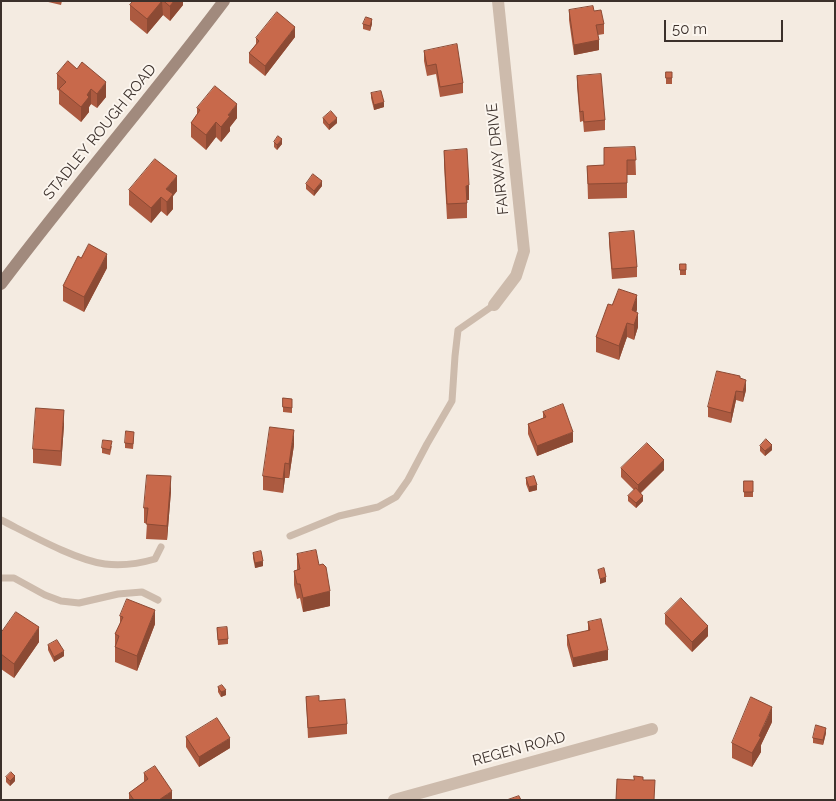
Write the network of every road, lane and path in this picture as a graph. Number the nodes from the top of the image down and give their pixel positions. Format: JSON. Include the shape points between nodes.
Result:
{"nodes":[{"id":1,"x":224,"y":1,"type":"edge"},
{"id":2,"x":498,"y":1,"type":"edge"},
{"id":3,"x":1,"y":284,"type":"edge"},
{"id":4,"x":494,"y":305,"type":"joint"},
{"id":5,"x":1,"y":520,"type":"edge"},
{"id":6,"x":290,"y":536,"type":"dead end"},
{"id":7,"x":161,"y":547,"type":"dead end"},
{"id":8,"x":1,"y":578,"type":"edge"},
{"id":9,"x":158,"y":600,"type":"dead end"},
{"id":10,"x":652,"y":729,"type":"dead end"},
{"id":11,"x":394,"y":800,"type":"edge"}],
"edges":[{"from":1,"to":3,"type":"main road","name":"STADLEY ROUGH ROAD"},
{"from":2,"to":4,"type":"street","name":"FAIRWAY DRIVE","via":[[524,251],[516,276]]},
{"from":4,"to":6,"type":"lane","via":[[458,330],[452,401],[396,497],[378,507],[339,516]]},
{"from":5,"to":7,"type":"lane","via":[[87,560],[104,564],[137,564],[155,560]]},
{"from":8,"to":9,"type":"lane","via":[[14,578],[61,601],[79,603],[142,592]]},
{"from":10,"to":11,"type":"street","name":"REGEN ROAD"}]}
